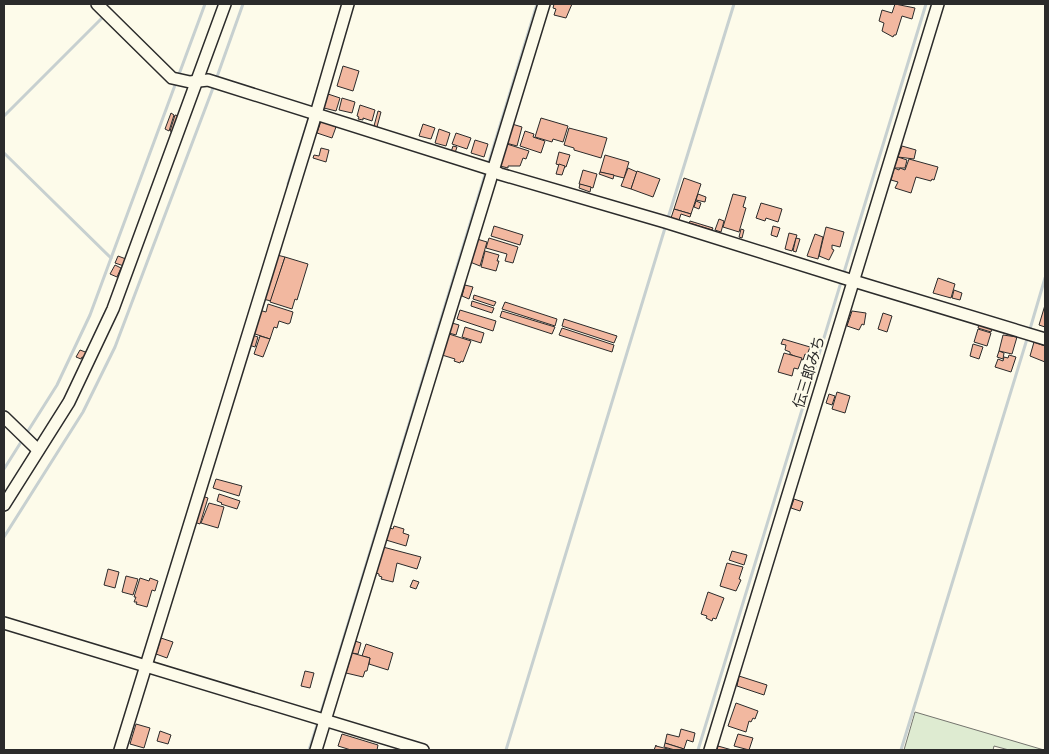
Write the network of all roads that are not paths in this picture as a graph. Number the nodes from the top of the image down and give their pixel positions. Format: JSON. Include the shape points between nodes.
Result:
{"nodes":[{"id":1,"x":97,"y":4,"type":"edge"},
{"id":2,"x":225,"y":4,"type":"edge"},
{"id":3,"x":348,"y":4,"type":"edge"},
{"id":4,"x":544,"y":4,"type":"edge"},
{"id":5,"x":938,"y":4,"type":"edge"},
{"id":6,"x":197,"y":81,"type":"junction"},
{"id":7,"x":316,"y":114,"type":"junction"},
{"id":8,"x":489,"y":169,"type":"junction"},
{"id":9,"x":847,"y":279,"type":"junction"},
{"id":10,"x":1045,"y":339,"type":"edge"},
{"id":11,"x":4,"y":417,"type":"edge"},
{"id":12,"x":38,"y":450,"type":"junction"},
{"id":13,"x":4,"y":505,"type":"edge"},
{"id":14,"x":4,"y":623,"type":"edge"},
{"id":15,"x":143,"y":665,"type":"junction"},
{"id":16,"x":321,"y":719,"type":"junction"},
{"id":17,"x":120,"y":750,"type":"edge"},
{"id":18,"x":316,"y":750,"type":"edge"},
{"id":19,"x":423,"y":750,"type":"edge"},
{"id":20,"x":710,"y":750,"type":"edge"}],
"edges":[{"from":1,"to":6,"type":"street","via":[[178,80]]},
{"from":2,"to":6,"type":"street"},
{"from":3,"to":7,"type":"street"},
{"from":4,"to":8,"type":"street"},
{"from":5,"to":9,"type":"street","name":"伝三郎みち"},
{"from":6,"to":7,"type":"street","via":[[215,82]]},
{"from":6,"to":12,"type":"street","via":[[113,309],[69,402]]},
{"from":7,"to":8,"type":"street"},
{"from":7,"to":15,"type":"street"},
{"from":8,"to":9,"type":"street"},
{"from":8,"to":16,"type":"street"},
{"from":9,"to":10,"type":"street"},
{"from":9,"to":20,"type":"street","name":"伝三郎みち"},
{"from":11,"to":12,"type":"street"},
{"from":12,"to":13,"type":"street"},
{"from":14,"to":15,"type":"street"},
{"from":15,"to":16,"type":"street"},
{"from":15,"to":17,"type":"street"},
{"from":16,"to":18,"type":"street"},
{"from":16,"to":19,"type":"street"}]}
